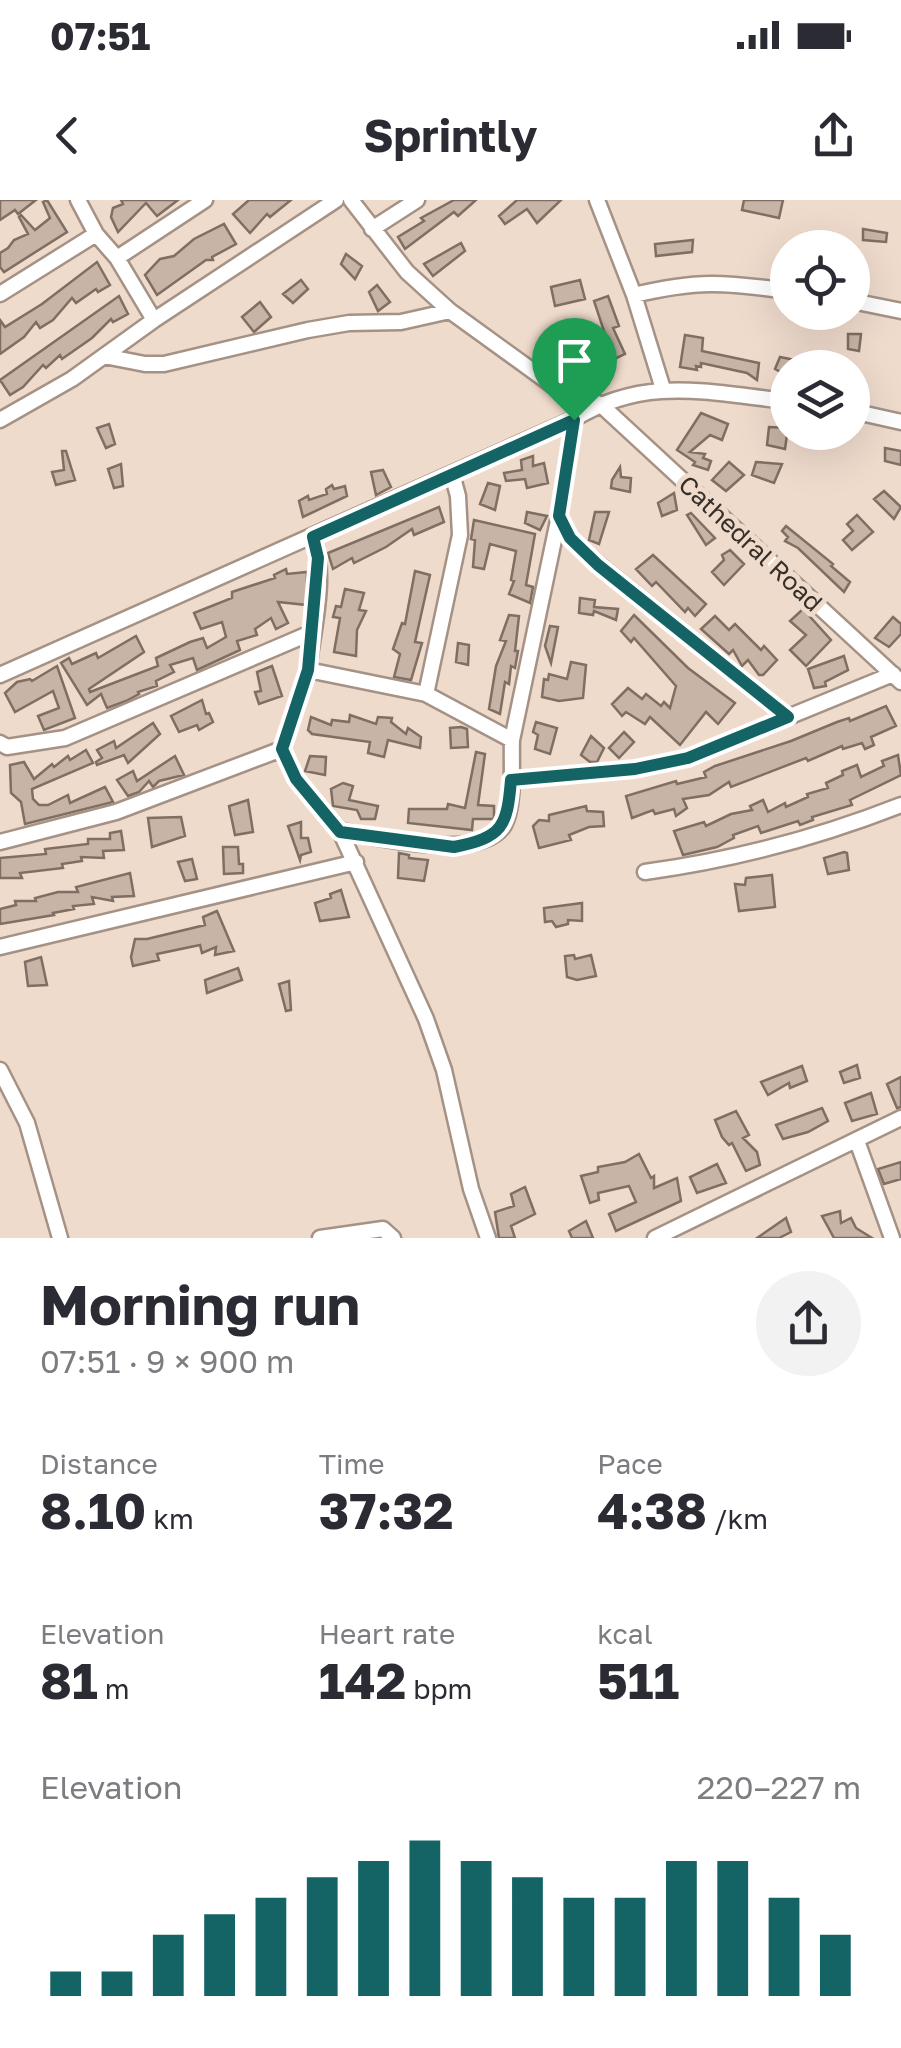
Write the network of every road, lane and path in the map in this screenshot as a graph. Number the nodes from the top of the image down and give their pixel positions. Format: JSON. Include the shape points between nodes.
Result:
{"nodes":[{"id":1,"x":78,"y":200,"type":"edge"},
{"id":2,"x":205,"y":200,"type":"edge"},
{"id":3,"x":336,"y":200,"type":"edge"},
{"id":4,"x":351,"y":200,"type":"edge"},
{"id":5,"x":416,"y":200,"type":"edge"},
{"id":6,"x":597,"y":200,"type":"edge"},
{"id":7,"x":372,"y":229,"type":"junction"},
{"id":8,"x":96,"y":234,"type":"junction"},
{"id":9,"x":117,"y":258,"type":"junction"},
{"id":10,"x":770,"y":289,"type":"edge"},
{"id":11,"x":0,"y":294,"type":"edge"},
{"id":12,"x":634,"y":295,"type":"junction"},
{"id":13,"x":870,"y":304,"type":"edge"},
{"id":14,"x":901,"y":310,"type":"edge"},
{"id":15,"x":450,"y":312,"type":"junction"},
{"id":16,"x":154,"y":320,"type":"junction"},
{"id":17,"x":104,"y":356,"type":"junction"},
{"id":18,"x":663,"y":389,"type":"junction"},
{"id":19,"x":770,"y":399,"type":"edge"},
{"id":20,"x":600,"y":404,"type":"junction"},
{"id":21,"x":870,"y":415,"type":"edge"},
{"id":22,"x":0,"y":420,"type":"edge"},
{"id":23,"x":574,"y":420,"type":"junction"},
{"id":24,"x":901,"y":422,"type":"edge"},
{"id":25,"x":452,"y":474,"type":"junction"},
{"id":26,"x":559,"y":516,"type":"junction"},
{"id":27,"x":313,"y":537,"type":"junction"},
{"id":28,"x":312,"y":632,"type":"junction"},
{"id":29,"x":308,"y":670,"type":"junction"},
{"id":30,"x":0,"y":675,"type":"edge"},
{"id":31,"x":897,"y":678,"type":"edge"},
{"id":32,"x":426,"y":694,"type":"junction"},
{"id":33,"x":788,"y":717,"type":"junction"},
{"id":34,"x":512,"y":740,"type":"junction"},
{"id":35,"x":0,"y":743,"type":"edge"},
{"id":36,"x":282,"y":749,"type":"junction"},
{"id":37,"x":511,"y":780,"type":"junction"},
{"id":38,"x":901,"y":805,"type":"edge"},
{"id":39,"x":340,"y":832,"type":"junction"},
{"id":40,"x":0,"y":842,"type":"edge"},
{"id":41,"x":356,"y":862,"type":"junction"},
{"id":42,"x":644,"y":872,"type":"dead end"},
{"id":43,"x":0,"y":947,"type":"edge"},
{"id":44,"x":0,"y":1070,"type":"edge"},
{"id":45,"x":901,"y":1118,"type":"edge"},
{"id":46,"x":857,"y":1141,"type":"junction"},
{"id":47,"x":60,"y":1238,"type":"edge"},
{"id":48,"x":320,"y":1238,"type":"edge"},
{"id":49,"x":393,"y":1238,"type":"edge"},
{"id":50,"x":488,"y":1238,"type":"edge"},
{"id":51,"x":655,"y":1238,"type":"edge"},
{"id":52,"x":892,"y":1238,"type":"edge"}],
"edges":[{"from":1,"to":8,"type":"street"},
{"from":2,"to":9,"type":"street"},
{"from":3,"to":16,"type":"street"},
{"from":4,"to":7,"type":"street"},
{"from":5,"to":7,"type":"street"},
{"from":6,"to":12,"type":"street"},
{"from":7,"to":15,"type":"street"},
{"from":8,"to":9,"type":"street"},
{"from":8,"to":11,"type":"street"},
{"from":9,"to":16,"type":"street"},
{"from":10,"to":12,"type":"street","via":[[684,283]]},
{"from":12,"to":18,"type":"street"},
{"from":13,"to":14,"type":"street"},
{"from":15,"to":17,"type":"street","via":[[349,323],[164,364]]},
{"from":15,"to":20,"type":"street","via":[[555,388]]},
{"from":16,"to":17,"type":"street"},
{"from":17,"to":22,"type":"street"},
{"from":18,"to":19,"type":"street"},
{"from":18,"to":20,"type":"street"},
{"from":20,"to":23,"type":"street"},
{"from":20,"to":31,"type":"street","name":"Cathedral Road"},
{"from":21,"to":24,"type":"street"},
{"from":23,"to":25,"type":"street"},
{"from":23,"to":26,"type":"street"},
{"from":25,"to":27,"type":"street"},
{"from":25,"to":32,"type":"street","via":[[460,535]]},
{"from":26,"to":33,"type":"street","via":[[570,538],[598,565]]},
{"from":26,"to":34,"type":"street"},
{"from":27,"to":28,"type":"street","via":[[318,558]]},
{"from":27,"to":30,"type":"street"},
{"from":28,"to":29,"type":"street"},
{"from":28,"to":35,"type":"street","via":[[65,738]]},
{"from":29,"to":32,"type":"street"},
{"from":29,"to":36,"type":"street"},
{"from":31,"to":33,"type":"street"},
{"from":32,"to":34,"type":"street"},
{"from":33,"to":37,"type":"street","via":[[688,758]]},
{"from":34,"to":37,"type":"street"},
{"from":36,"to":39,"type":"street","via":[[296,779]]},
{"from":36,"to":40,"type":"street","via":[[116,812]]},
{"from":37,"to":39,"type":"street","via":[[503,826],[471,844]]},
{"from":38,"to":42,"type":"street","via":[[787,846]]},
{"from":39,"to":41,"type":"street"},
{"from":41,"to":43,"type":"street"},
{"from":41,"to":50,"type":"street","via":[[438,1053]]},
{"from":44,"to":47,"type":"street","via":[[27,1123]]},
{"from":45,"to":46,"type":"street"},
{"from":46,"to":51,"type":"street"},
{"from":46,"to":52,"type":"street"},
{"from":48,"to":49,"type":"street","via":[[373,1228]]}]}
